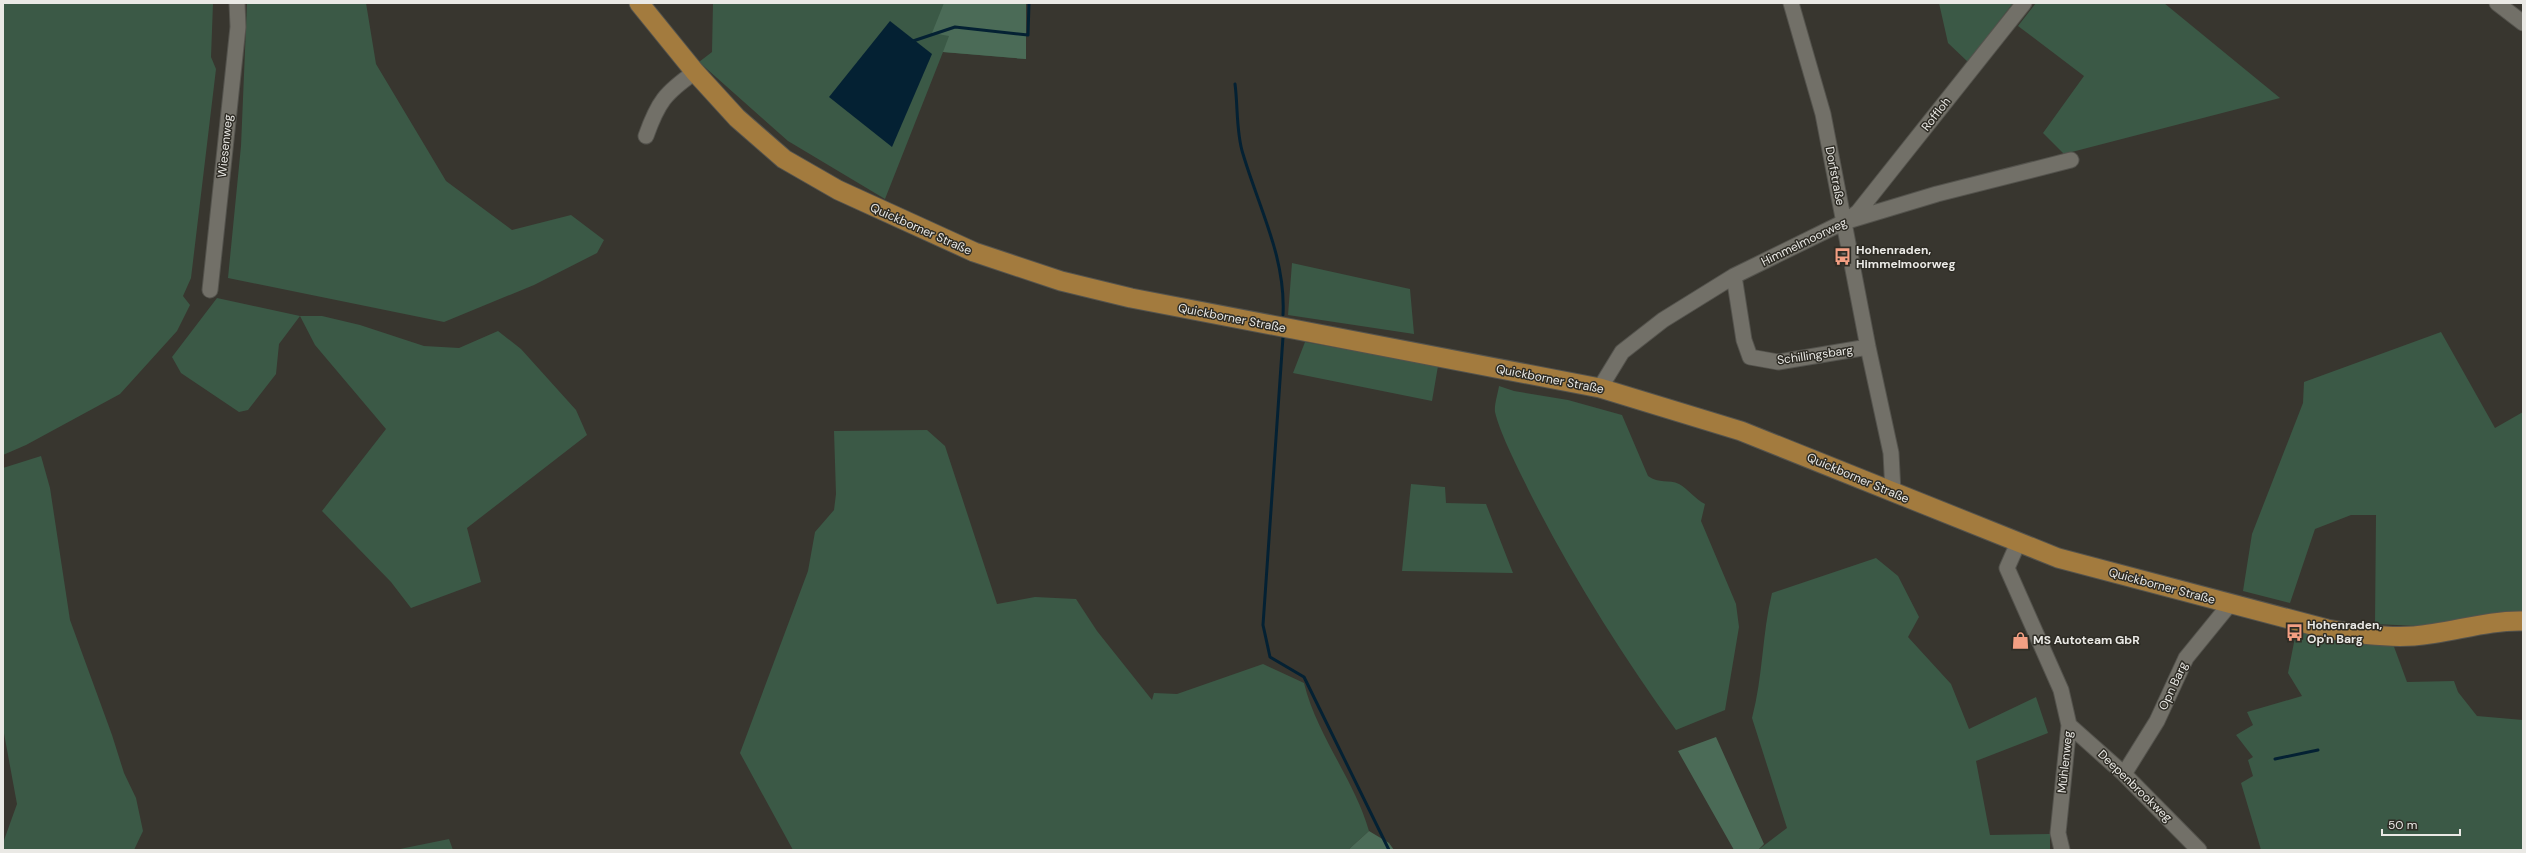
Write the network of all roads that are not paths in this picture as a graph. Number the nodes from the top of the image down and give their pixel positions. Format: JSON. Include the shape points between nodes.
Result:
{"nodes":[{"id":1,"x":237,"y":3,"type":"edge"},
{"id":2,"x":639,"y":3,"type":"edge"},
{"id":3,"x":1791,"y":3,"type":"edge"},
{"id":4,"x":2024,"y":3,"type":"edge"},
{"id":5,"x":2498,"y":3,"type":"edge"},
{"id":6,"x":2523,"y":23,"type":"edge"},
{"id":7,"x":695,"y":72,"type":"junction"},
{"id":8,"x":646,"y":136,"type":"dead end"},
{"id":9,"x":2071,"y":160,"type":"dead end"},
{"id":10,"x":1844,"y":222,"type":"junction"},
{"id":11,"x":1734,"y":276,"type":"junction"},
{"id":12,"x":210,"y":290,"type":"dead end"},
{"id":13,"x":1868,"y":347,"type":"junction"},
{"id":14,"x":1600,"y":388,"type":"junction"},
{"id":15,"x":1893,"y":492,"type":"junction"},
{"id":16,"x":2018,"y":544,"type":"junction"},
{"id":17,"x":2230,"y":604,"type":"junction"},
{"id":18,"x":2523,"y":621,"type":"edge"},
{"id":19,"x":2069,"y":725,"type":"junction"},
{"id":20,"x":2124,"y":774,"type":"junction"},
{"id":21,"x":2062,"y":850,"type":"edge"},
{"id":22,"x":2199,"y":850,"type":"edge"}],
"edges":[{"from":1,"to":12,"type":"street","name":"Wiesenweg","via":[[238,28]]},
{"from":2,"to":7,"type":"main road","name":"Quickborner Straße"},
{"from":3,"to":10,"type":"street","name":"Dorfstraße","via":[[1823,114]]},
{"from":4,"to":10,"type":"street","name":"Roffloh","via":[[1858,212]]},
{"from":5,"to":6,"type":"street"},
{"from":7,"to":8,"type":"street","via":[[665,94]]},
{"from":7,"to":14,"type":"main road","name":"Quickborner Straße","via":[[736,118],[784,159],[864,203],[974,252],[1061,281],[1131,298]]},
{"from":9,"to":10,"type":"street","name":"Himmelmoorweg","via":[[1937,194]]},
{"from":10,"to":11,"type":"street","name":"Himmelmoorweg"},
{"from":10,"to":13,"type":"street","name":"Dorfstraße"},
{"from":11,"to":13,"type":"street","name":"Schillingsbarg","via":[[1744,340],[1750,356],[1778,362]]},
{"from":11,"to":14,"type":"street","name":"Himmelmoorweg","via":[[1663,320],[1622,352]]},
{"from":13,"to":15,"type":"street","name":"Dorfstraße","via":[[1891,453]]},
{"from":14,"to":15,"type":"main road","name":"Quickborner Straße","via":[[1741,431]]},
{"from":15,"to":16,"type":"main road","name":"Quickborner Straße"},
{"from":16,"to":17,"type":"main road","name":"Quickborner Straße","via":[[2058,558]]},
{"from":16,"to":19,"type":"street","name":"Mühlenweg","via":[[2007,568],[2061,690]]},
{"from":17,"to":18,"type":"main road","name":"Quickborner Straße","via":[[2327,629],[2363,635],[2414,636],[2506,621]]},
{"from":17,"to":20,"type":"street","name":"Opn Barg","via":[[2186,658],[2157,721]]},
{"from":19,"to":20,"type":"street","name":"Deepenbrookweg"},
{"from":19,"to":21,"type":"street","name":"Mühlenweg","via":[[2058,833]]},
{"from":20,"to":22,"type":"street","name":"Deepenbrookweg"}]}
